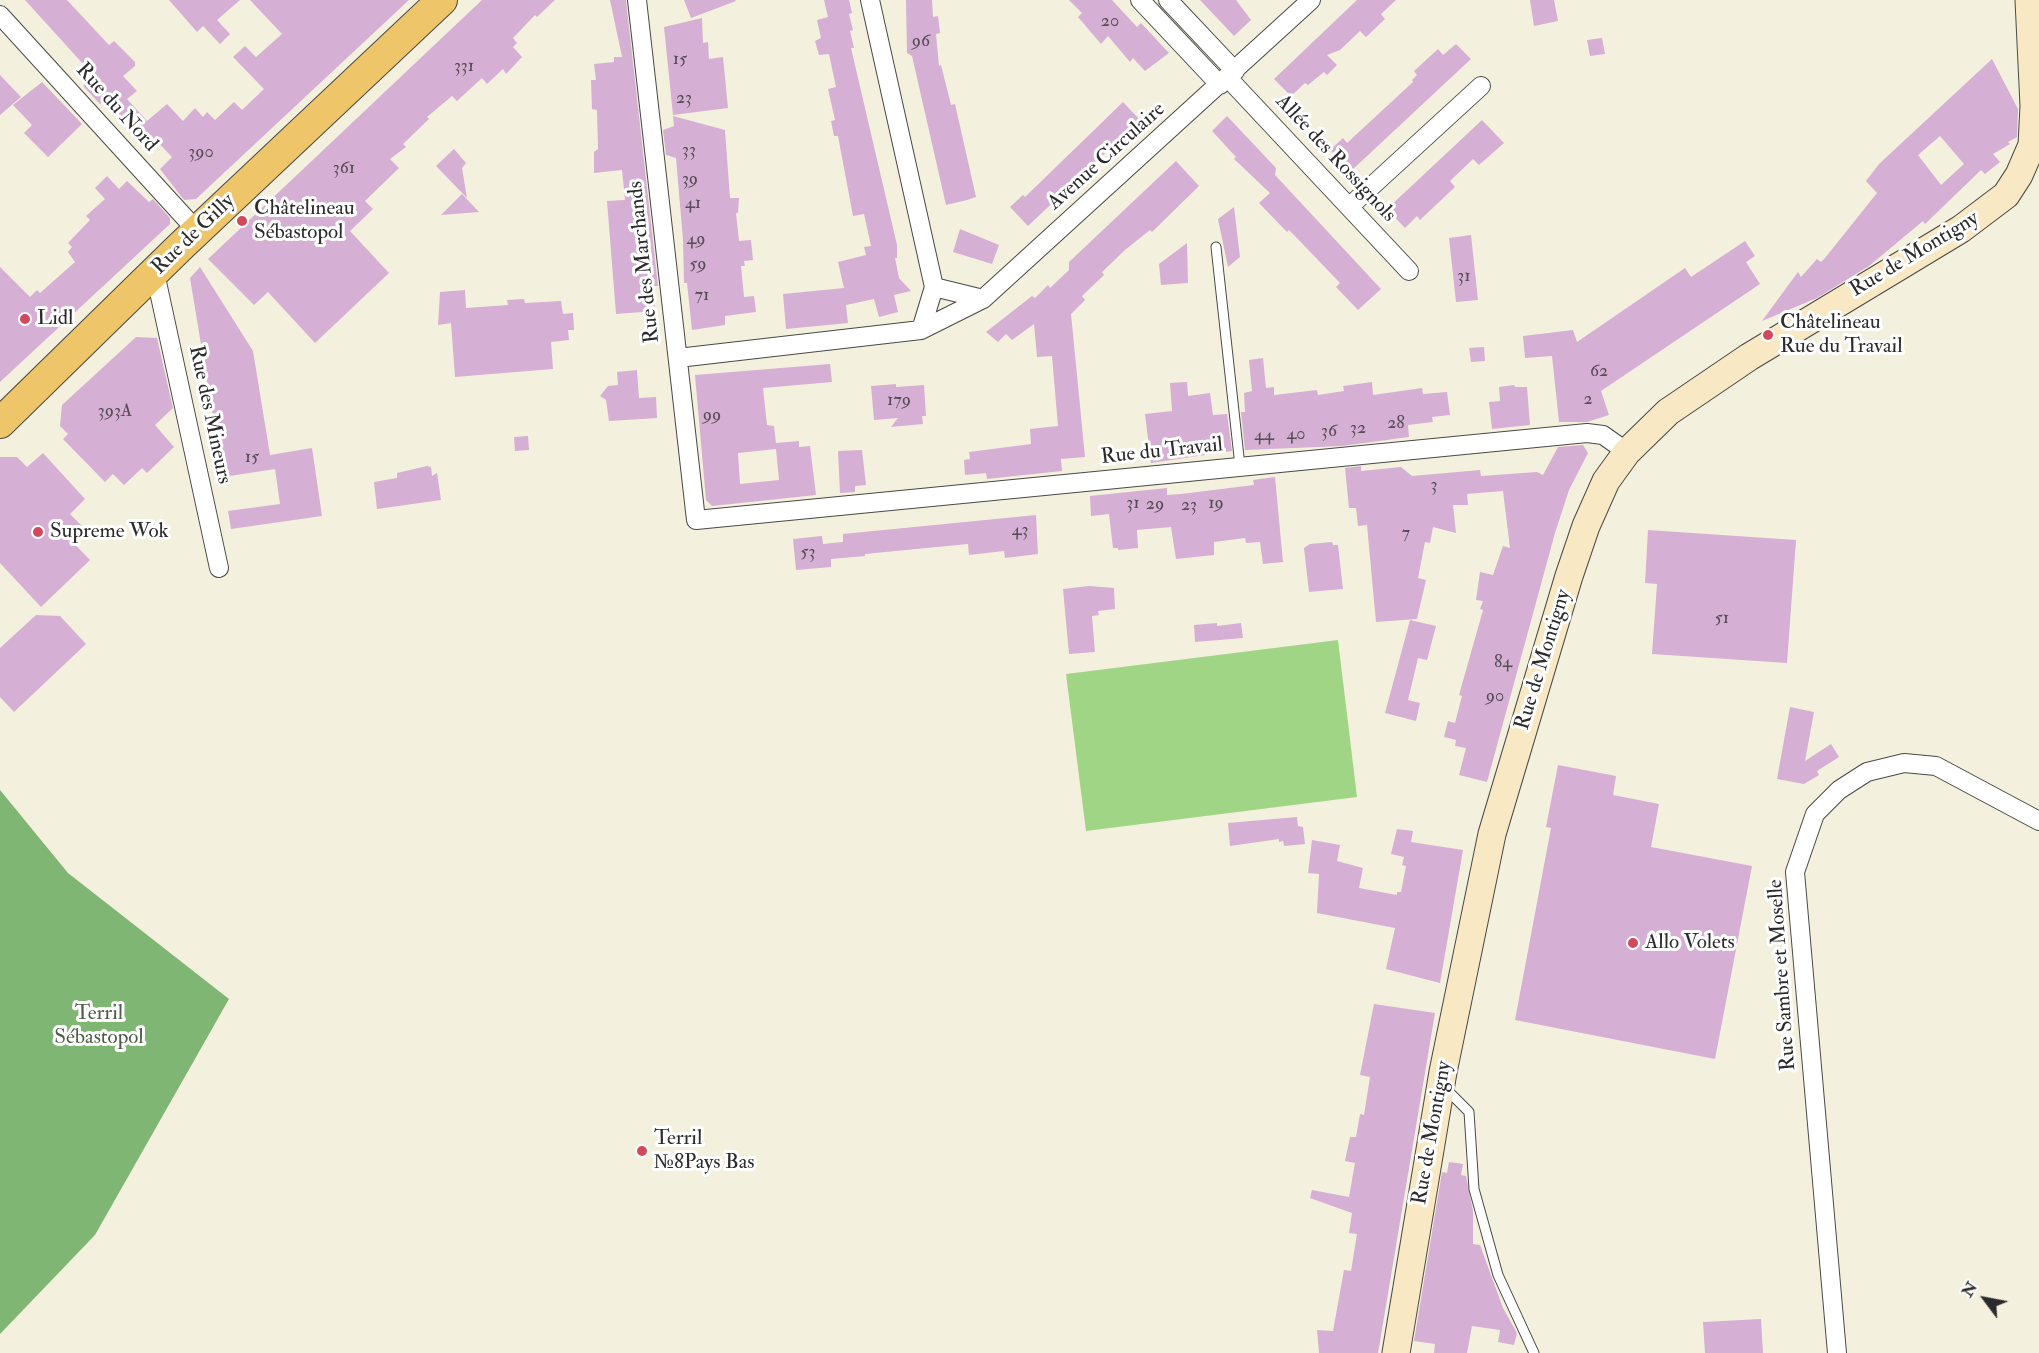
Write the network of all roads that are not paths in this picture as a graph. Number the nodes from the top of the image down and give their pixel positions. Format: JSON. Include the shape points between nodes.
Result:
{"nodes":[{"id":1,"x":442,"y":0,"type":"edge"},
{"id":2,"x":637,"y":0,"type":"edge"},
{"id":3,"x":870,"y":0,"type":"edge"},
{"id":4,"x":1140,"y":0,"type":"edge"},
{"id":5,"x":1168,"y":0,"type":"edge"},
{"id":6,"x":1311,"y":0,"type":"edge"},
{"id":7,"x":2029,"y":0,"type":"edge"},
{"id":8,"x":0,"y":15,"type":"edge"},
{"id":9,"x":1228,"y":78,"type":"junction"},
{"id":10,"x":1481,"y":86,"type":"dead end"},
{"id":11,"x":1349,"y":207,"type":"junction"},
{"id":12,"x":198,"y":232,"type":"junction"},
{"id":13,"x":1216,"y":247,"type":"dead end"},
{"id":14,"x":1409,"y":270,"type":"dead end"},
{"id":15,"x":155,"y":273,"type":"junction"},
{"id":16,"x":934,"y":286,"type":"junction"},
{"id":17,"x":983,"y":299,"type":"junction"},
{"id":18,"x":921,"y":330,"type":"junction"},
{"id":19,"x":678,"y":358,"type":"junction"},
{"id":20,"x":0,"y":423,"type":"edge"},
{"id":21,"x":1627,"y":452,"type":"junction"},
{"id":22,"x":1240,"y":466,"type":"junction"},
{"id":23,"x":696,"y":520,"type":"joint"},
{"id":24,"x":219,"y":568,"type":"dead end"},
{"id":25,"x":2039,"y":821,"type":"edge"},
{"id":26,"x":1441,"y":1084,"type":"junction"},
{"id":27,"x":1396,"y":1353,"type":"edge"},
{"id":28,"x":1534,"y":1353,"type":"edge"},
{"id":29,"x":1837,"y":1353,"type":"edge"}],
"edges":[{"from":1,"to":12,"type":"main road","name":"Rue de Gilly"},
{"from":2,"to":19,"type":"street","name":"Rue des Marchands"},
{"from":3,"to":16,"type":"street"},
{"from":4,"to":9,"type":"street","name":"Allée des Rossignols"},
{"from":5,"to":9,"type":"street","name":"Allée des Rossignols"},
{"from":6,"to":9,"type":"street","name":"Avenue Circulaire"},
{"from":7,"to":21,"type":"main road","name":"Rue de Montigny","via":[[2032,146],[2006,195],[1983,214],[1749,357],[1668,412]]},
{"from":8,"to":12,"type":"street","name":"Rue du Nord"},
{"from":9,"to":11,"type":"street","name":"Allée des Rossignols"},
{"from":9,"to":17,"type":"street","name":"Avenue Circulaire"},
{"from":10,"to":11,"type":"street"},
{"from":11,"to":14,"type":"street","name":"Allée des Rossignols"},
{"from":12,"to":15,"type":"main road","name":"Rue de Gilly"},
{"from":13,"to":22,"type":"lane"},
{"from":15,"to":20,"type":"main road","name":"Rue de Gilly"},
{"from":15,"to":24,"type":"street","name":"Rue des Mineurs"},
{"from":16,"to":17,"type":"street"},
{"from":16,"to":18,"type":"street"},
{"from":17,"to":18,"type":"street","name":"Avenue Circulaire"},
{"from":18,"to":19,"type":"street","name":"Avenue Circulaire"},
{"from":19,"to":23,"type":"street","name":"Rue des Marchands"},
{"from":21,"to":22,"type":"street","name":"Rue du Travail","via":[[1603,435],[1587,433]]},
{"from":21,"to":26,"type":"main road","name":"Rue de Montigny","via":[[1606,481],[1586,526],[1492,834]]},
{"from":22,"to":23,"type":"street","name":"Rue du Travail"},
{"from":25,"to":29,"type":"street","name":"Rue Sambre et Moselle","via":[[1936,766],[1904,763],[1868,772],[1839,790],[1815,814],[1795,872]]},
{"from":26,"to":27,"type":"main road","name":"Rue de Montigny"},
{"from":26,"to":28,"type":"lane","via":[[1469,1112],[1474,1189],[1498,1275]]}]}
